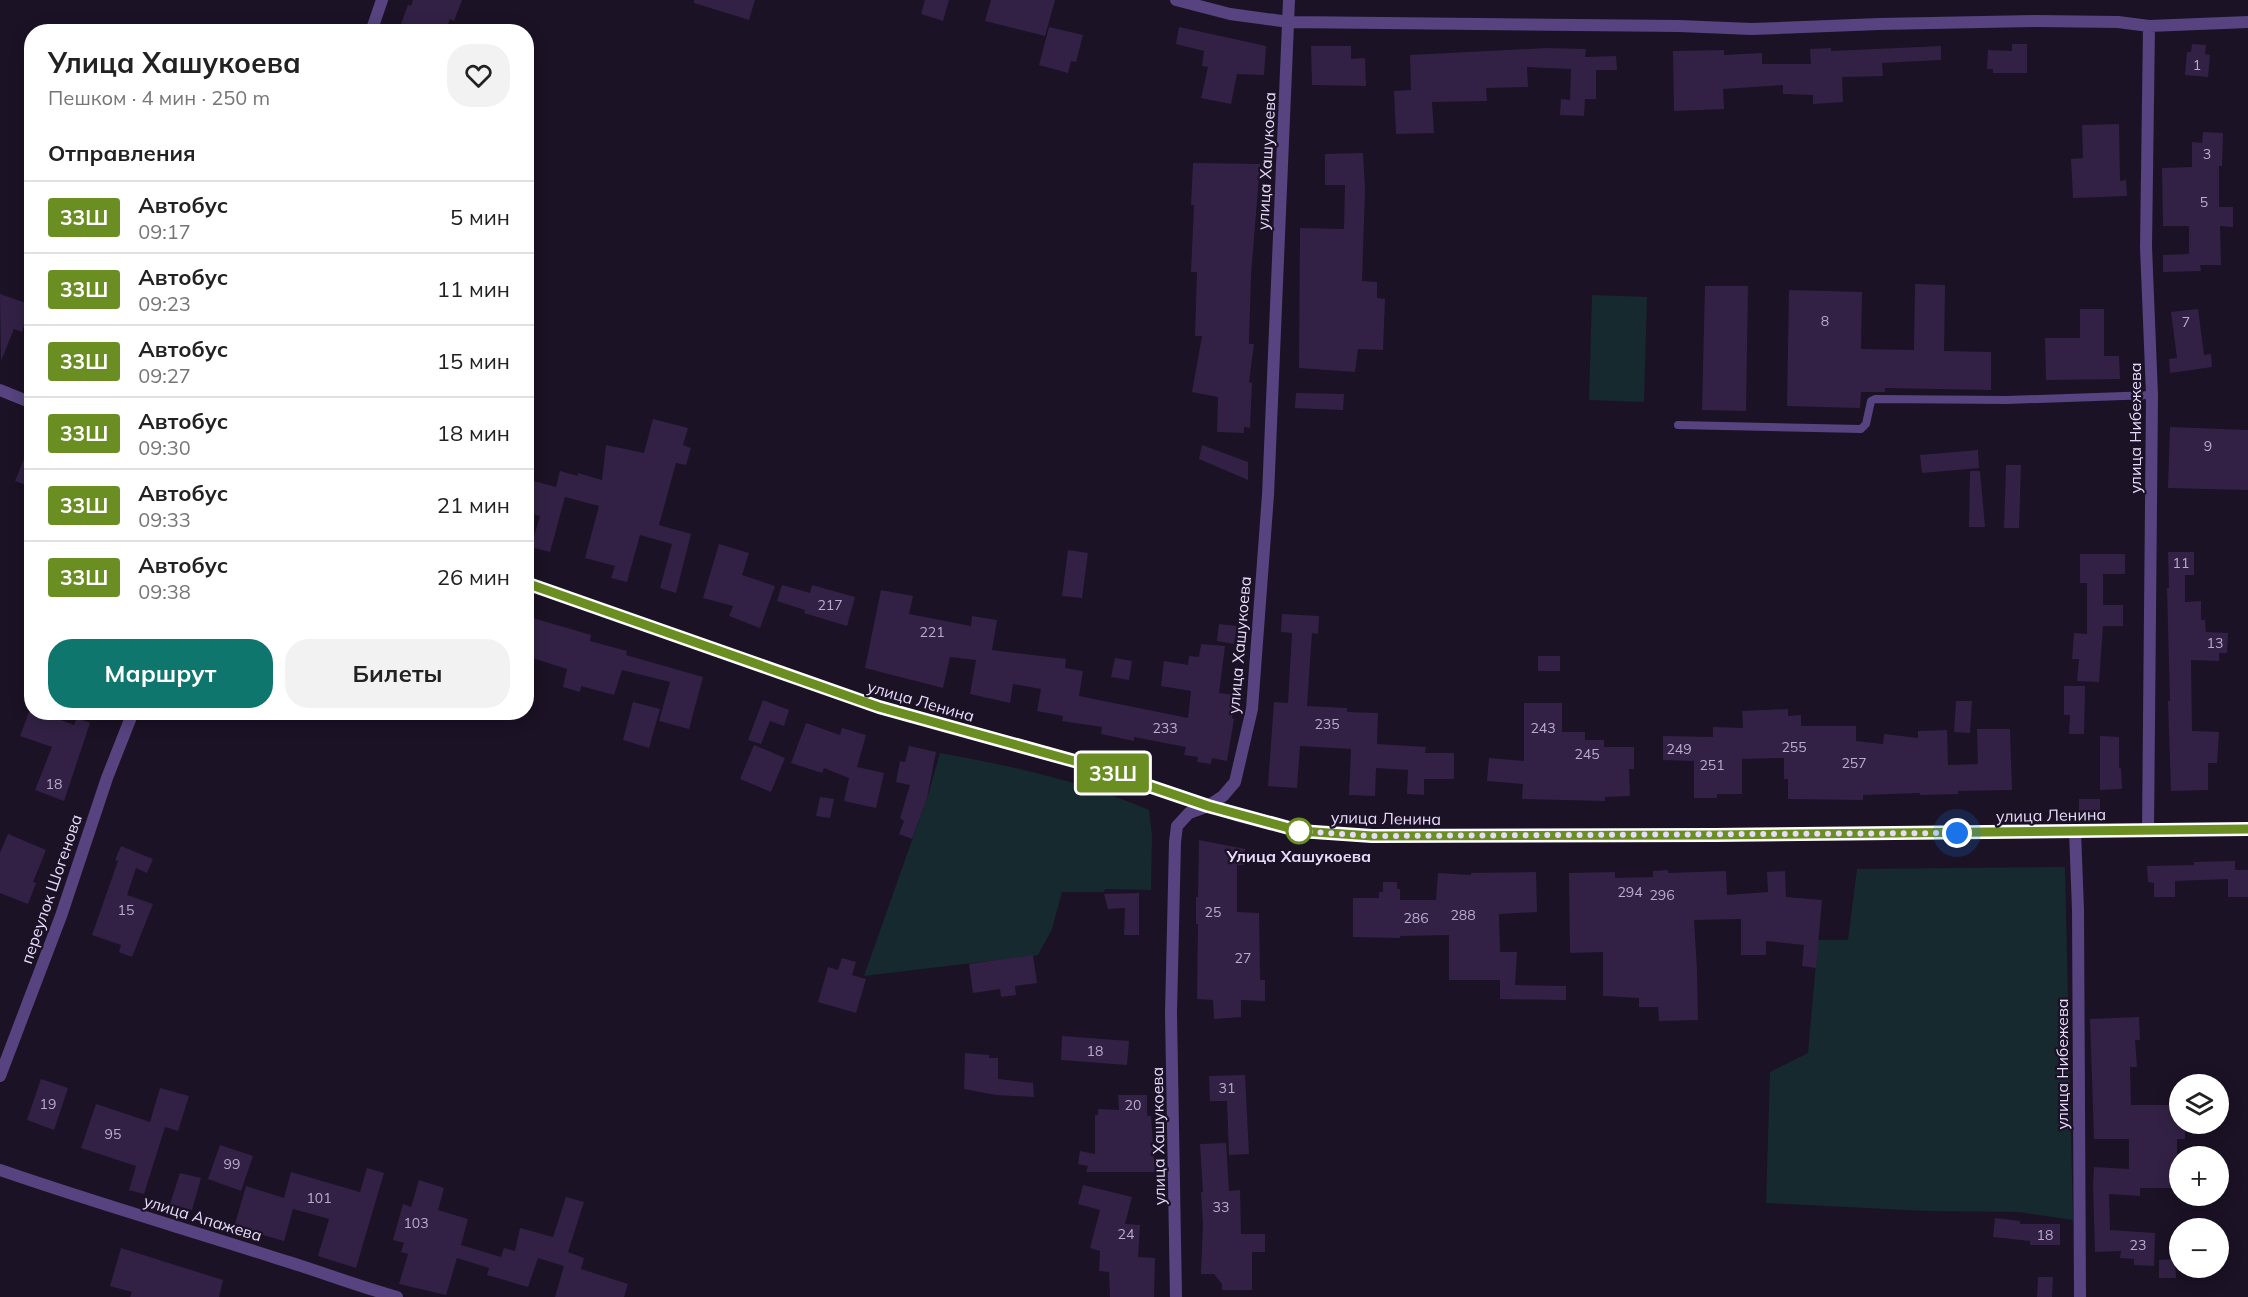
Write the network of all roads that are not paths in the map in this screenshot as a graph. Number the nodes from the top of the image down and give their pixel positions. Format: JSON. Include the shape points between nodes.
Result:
{"nodes":[{"id":1,"x":382,"y":0,"type":"edge"},
{"id":2,"x":1176,"y":0,"type":"edge"},
{"id":3,"x":1289,"y":0,"type":"edge"},
{"id":4,"x":1289,"y":22,"type":"junction"},
{"id":5,"x":2248,"y":22,"type":"edge"},
{"id":6,"x":374,"y":24,"type":"edge"},
{"id":7,"x":2149,"y":26,"type":"junction"},
{"id":8,"x":0,"y":390,"type":"edge"},
{"id":9,"x":2152,"y":394,"type":"junction"},
{"id":10,"x":24,"y":399,"type":"edge"},
{"id":11,"x":1678,"y":425,"type":"dead end"},
{"id":12,"x":534,"y":586,"type":"edge"},
{"id":13,"x":130,"y":720,"type":"edge"},
{"id":14,"x":1208,"y":806,"type":"junction"},
{"id":15,"x":2248,"y":829,"type":"edge"},
{"id":16,"x":2148,"y":830,"type":"junction"},
{"id":17,"x":2075,"y":831,"type":"junction"},
{"id":18,"x":0,"y":1076,"type":"edge"},
{"id":19,"x":0,"y":1170,"type":"edge"},
{"id":20,"x":397,"y":1297,"type":"edge"},
{"id":21,"x":1176,"y":1297,"type":"edge"},
{"id":22,"x":2080,"y":1297,"type":"edge"}],
"edges":[{"from":1,"to":6,"type":"street"},
{"from":2,"to":4,"type":"street","via":[[1230,14]]},
{"from":3,"to":4,"type":"street","name":"улица Хашукоева"},
{"from":4,"to":7,"type":"street","via":[[1752,28],[2036,21]]},
{"from":4,"to":14,"type":"street","name":"улица Хашукоева","via":[[1268,484],[1252,709],[1235,782],[1224,796]]},
{"from":5,"to":7,"type":"street"},
{"from":7,"to":9,"type":"street","name":"улица Нибежева","via":[[2146,248]]},
{"from":8,"to":10,"type":"street"},
{"from":9,"to":11,"type":"lane","via":[[2007,400],[1875,399],[1861,429]]},
{"from":9,"to":16,"type":"street","name":"улица Нибежева"},
{"from":12,"to":14,"type":"street","name":"улица Ленина","via":[[879,707],[1086,764]]},
{"from":13,"to":18,"type":"street","name":"переулок Шогенова"},
{"from":14,"to":17,"type":"street","name":"улица Ленина","via":[[1291,830],[1340,835]]},
{"from":14,"to":21,"type":"street","name":"улица Хашукоева","via":[[1189,813],[1177,826],[1175,842],[1171,1013]]},
{"from":15,"to":16,"type":"street","name":"улица Ленина"},
{"from":16,"to":17,"type":"street","name":"улица Ленина"},
{"from":17,"to":22,"type":"street","name":"улица Нибежева"},
{"from":19,"to":20,"type":"street","name":"улица Апажева"}]}
